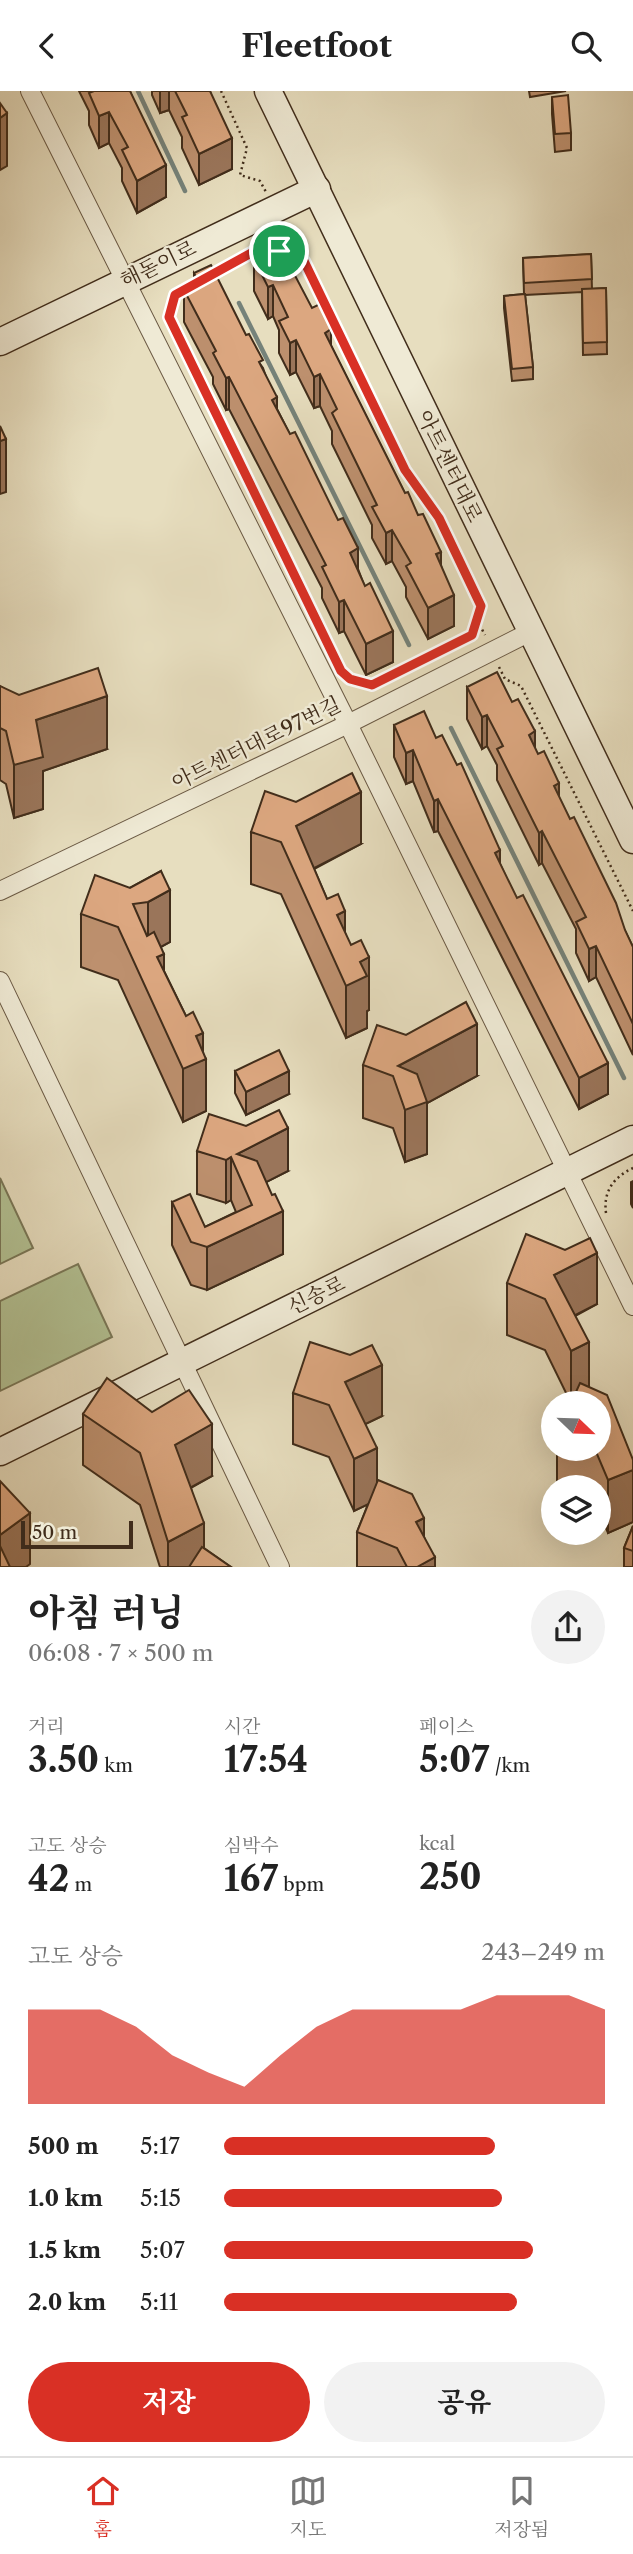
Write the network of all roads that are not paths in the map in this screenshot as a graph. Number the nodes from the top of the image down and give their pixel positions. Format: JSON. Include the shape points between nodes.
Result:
{"nodes":[{"id":1,"x":30,"y":91,"type":"edge"},
{"id":2,"x":268,"y":91,"type":"edge"},
{"id":3,"x":317,"y":189,"type":"junction"},
{"id":4,"x":124,"y":281,"type":"junction"},
{"id":5,"x":0,"y":342,"type":"edge"},
{"id":6,"x":530,"y":632,"type":"junction"},
{"id":7,"x":348,"y":724,"type":"junction"},
{"id":8,"x":633,"y":840,"type":"edge"},
{"id":9,"x":0,"y":891,"type":"edge"},
{"id":10,"x":0,"y":981,"type":"edge"},
{"id":11,"x":633,"y":1139,"type":"edge"},
{"id":12,"x":566,"y":1171,"type":"junction"},
{"id":13,"x":633,"y":1306,"type":"edge"},
{"id":14,"x":182,"y":1361,"type":"junction"},
{"id":15,"x":0,"y":1451,"type":"edge"},
{"id":16,"x":280,"y":1567,"type":"edge"}],
"edges":[{"from":1,"to":4,"type":"street"},
{"from":2,"to":3,"type":"street","name":"아트센터대로"},
{"from":3,"to":4,"type":"street","name":"해돋이로"},
{"from":3,"to":6,"type":"street","name":"아트센터대로"},
{"from":4,"to":5,"type":"street","name":"해돋이로"},
{"from":4,"to":7,"type":"street"},
{"from":6,"to":7,"type":"street","name":"아트센터대로97번길"},
{"from":6,"to":8,"type":"street","name":"아트센터대로"},
{"from":7,"to":9,"type":"street","name":"아트센터대로97번길"},
{"from":7,"to":12,"type":"street"},
{"from":10,"to":14,"type":"street"},
{"from":11,"to":12,"type":"street","name":"신송로"},
{"from":12,"to":13,"type":"street"},
{"from":12,"to":14,"type":"street","name":"신송로"},
{"from":14,"to":15,"type":"street","name":"신송로"},
{"from":14,"to":16,"type":"street"}]}
